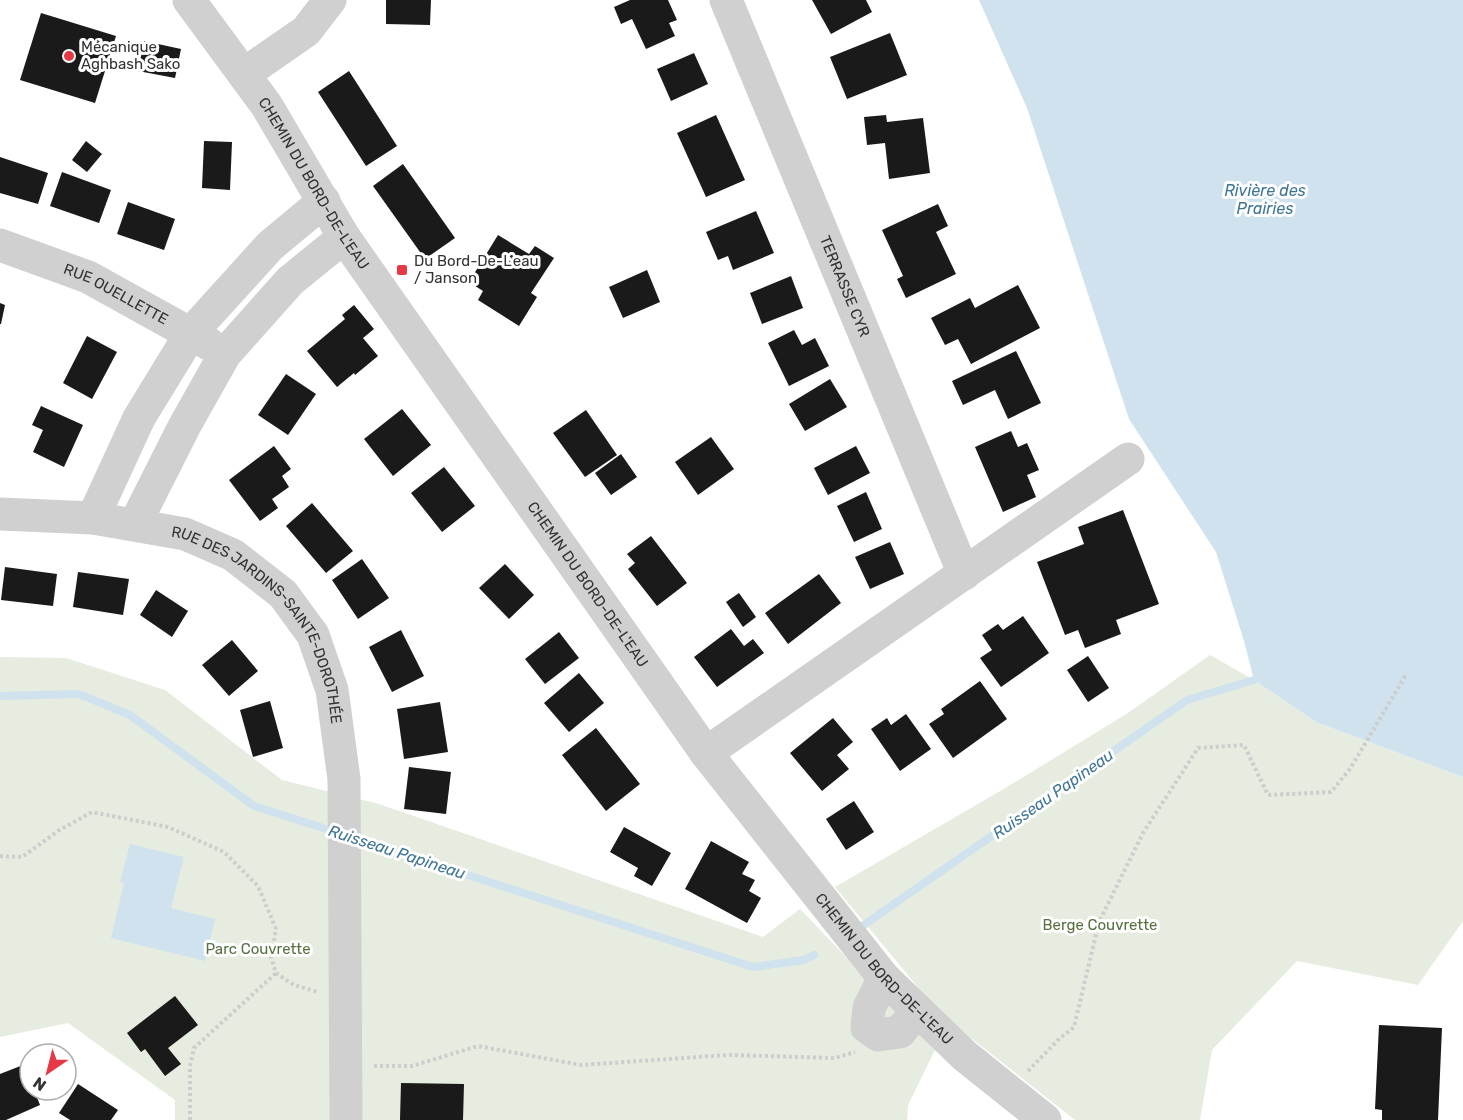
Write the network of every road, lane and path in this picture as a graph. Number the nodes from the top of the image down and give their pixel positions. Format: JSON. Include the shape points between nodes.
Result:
{"nodes":[{"id":1,"x":189,"y":0,"type":"edge"},
{"id":2,"x":330,"y":0,"type":"edge"},
{"id":3,"x":726,"y":0,"type":"edge"},
{"id":4,"x":244,"y":74,"type":"junction"},
{"id":5,"x":324,"y":201,"type":"junction"},
{"id":6,"x":344,"y":237,"type":"junction"},
{"id":7,"x":0,"y":246,"type":"edge"},
{"id":8,"x":191,"y":333,"type":"junction"},
{"id":9,"x":225,"y":354,"type":"junction"},
{"id":10,"x":1128,"y":459,"type":"dead end"},
{"id":11,"x":0,"y":514,"type":"edge"},
{"id":12,"x":93,"y":518,"type":"junction"},
{"id":13,"x":135,"y":524,"type":"junction"},
{"id":14,"x":964,"y":574,"type":"junction"},
{"id":15,"x":1407,"y":673,"type":"dead end"},
{"id":16,"x":706,"y":753,"type":"junction"},
{"id":17,"x":0,"y":856,"type":"edge"},
{"id":18,"x":276,"y":973,"type":"junction"},
{"id":19,"x":884,"y":978,"type":"junction"},
{"id":20,"x":345,"y":1001,"type":"junction"},
{"id":21,"x":917,"y":1010,"type":"junction"},
{"id":22,"x":878,"y":1035,"type":"junction"},
{"id":23,"x":346,"y":1065,"type":"junction"},
{"id":24,"x":1010,"y":1091,"type":"junction"},
{"id":25,"x":190,"y":1120,"type":"edge"},
{"id":26,"x":346,"y":1120,"type":"edge"},
{"id":27,"x":1045,"y":1120,"type":"edge"}],
"edges":[{"from":1,"to":4,"type":"street","name":"CHEMIN DU BORD-DE-L'EAU"},
{"from":2,"to":4,"type":"street","via":[[306,31]]},
{"from":3,"to":14,"type":"street","name":"TERRASSE CYR"},
{"from":4,"to":5,"type":"street","name":"CHEMIN DU BORD-DE-L'EAU"},
{"from":5,"to":6,"type":"street","name":"CHEMIN DU BORD-DE-L'EAU"},
{"from":5,"to":8,"type":"street","via":[[270,246]]},
{"from":6,"to":9,"type":"street","name":"RUE DES JARDINS-SAINTE-DOROTHÉE","via":[[291,281]]},
{"from":6,"to":16,"type":"street","name":"CHEMIN DU BORD-DE-L'EAU"},
{"from":7,"to":8,"type":"street","name":"RUE OUELLETTE","via":[[88,277]]},
{"from":8,"to":9,"type":"street","name":"RUE OUELLETTE"},
{"from":8,"to":12,"type":"street","via":[[139,418]]},
{"from":9,"to":13,"type":"street","name":"RUE DES JARDINS-SAINTE-DOROTHÉE"},
{"from":10,"to":14,"type":"street"},
{"from":11,"to":12,"type":"street"},
{"from":12,"to":13,"type":"street"},
{"from":13,"to":20,"type":"street","name":"RUE DES JARDINS-SAINTE-DOROTHÉE","via":[[185,534],[233,555],[283,594],[313,635],[332,690],[344,779]]},
{"from":14,"to":16,"type":"street"},
{"from":15,"to":24,"type":"path","via":[[1350,769],[1331,792],[1268,795],[1244,745],[1198,748],[1143,833],[1100,922],[1074,1027]]},
{"from":16,"to":19,"type":"street","name":"CHEMIN DU BORD-DE-L'EAU"},
{"from":17,"to":18,"type":"path","via":[[22,857],[92,812],[168,827],[224,852],[258,886],[276,929],[271,957]]},
{"from":18,"to":20,"type":"path","via":[[294,985]]},
{"from":18,"to":25,"type":"path","via":[[194,1048]]},
{"from":19,"to":21,"type":"street","name":"CHEMIN DU BORD-DE-L'EAU"},
{"from":19,"to":22,"type":"street","via":[[869,1008],[867,1027]]},
{"from":20,"to":23,"type":"street","name":"RUE DES JARDINS-SAINTE-DOROTHÉE"},
{"from":21,"to":22,"type":"street","via":[[900,1032]]},
{"from":21,"to":24,"type":"street","name":"CHEMIN DU BORD-DE-L'EAU","via":[[965,1056]]},
{"from":22,"to":23,"type":"path","via":[[869,1049],[835,1058],[728,1055],[581,1065],[478,1046],[412,1066]]},
{"from":23,"to":26,"type":"street","name":"RUE DES JARDINS-SAINTE-DOROTHÉE"},
{"from":24,"to":27,"type":"street","name":"CHEMIN DU BORD-DE-L'EAU"}]}
